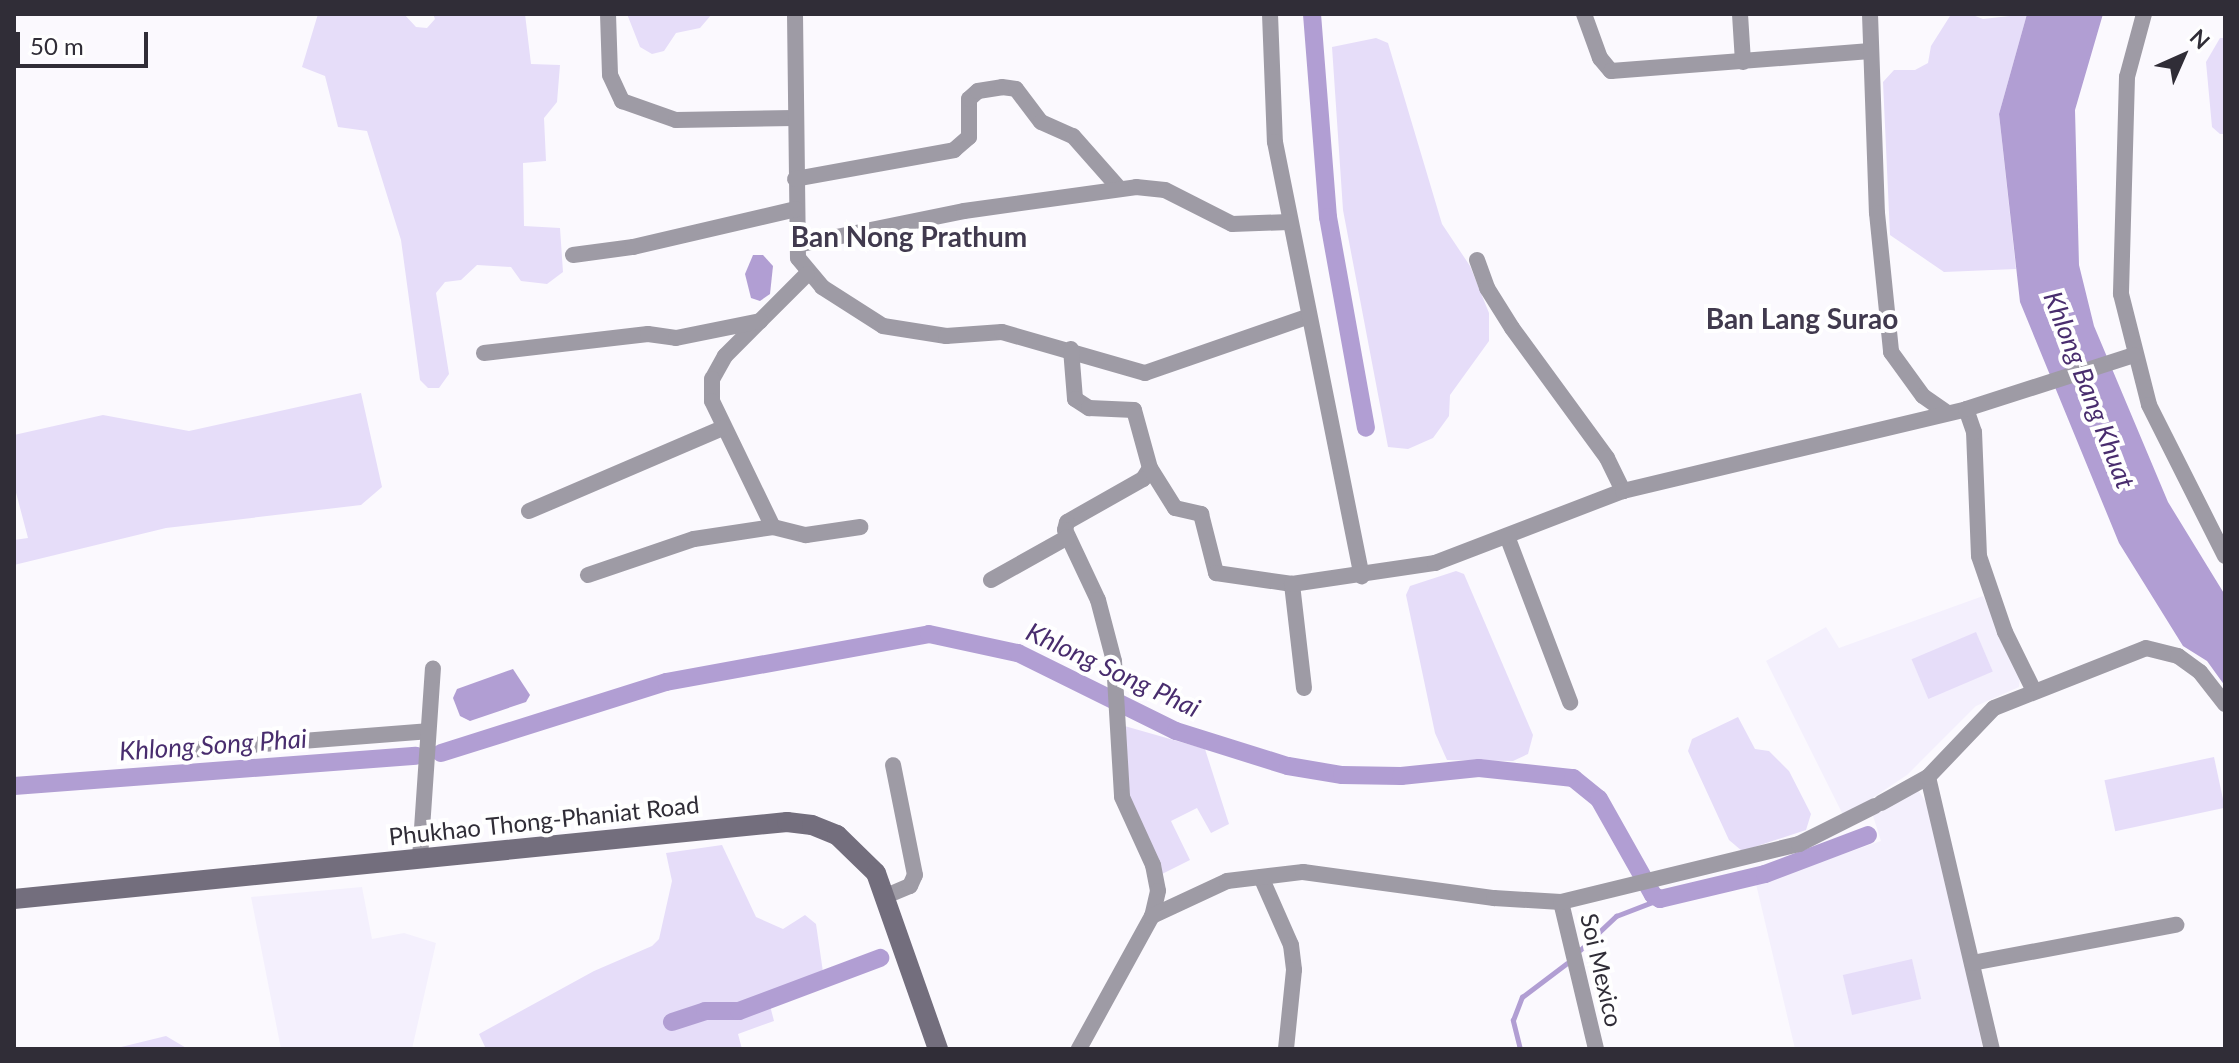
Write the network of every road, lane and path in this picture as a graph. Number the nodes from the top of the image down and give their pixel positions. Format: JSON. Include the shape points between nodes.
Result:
{"nodes":[{"id":1,"x":608,"y":14,"type":"edge"},
{"id":2,"x":795,"y":14,"type":"edge"},
{"id":3,"x":1270,"y":14,"type":"edge"},
{"id":4,"x":1584,"y":14,"type":"edge"},
{"id":5,"x":1740,"y":14,"type":"edge"},
{"id":6,"x":1870,"y":14,"type":"edge"},
{"id":7,"x":2144,"y":14,"type":"edge"},
{"id":8,"x":1870,"y":51,"type":"junction"},
{"id":9,"x":1743,"y":62,"type":"junction"},
{"id":10,"x":794,"y":118,"type":"junction"},
{"id":11,"x":795,"y":179,"type":"junction"},
{"id":12,"x":1119,"y":188,"type":"junction"},
{"id":13,"x":796,"y":209,"type":"junction"},
{"id":14,"x":1289,"y":222,"type":"junction"},
{"id":15,"x":797,"y":245,"type":"junction"},
{"id":16,"x":573,"y":255,"type":"dead end"},
{"id":17,"x":1477,"y":260,"type":"dead end"},
{"id":18,"x":807,"y":274,"type":"junction"},
{"id":19,"x":1307,"y":317,"type":"junction"},
{"id":20,"x":760,"y":321,"type":"junction"},
{"id":21,"x":1071,"y":349,"type":"junction"},
{"id":22,"x":484,"y":353,"type":"dead end"},
{"id":23,"x":2129,"y":356,"type":"junction"},
{"id":24,"x":1966,"y":409,"type":"junction"},
{"id":25,"x":1947,"y":413,"type":"junction"},
{"id":26,"x":723,"y":428,"type":"junction"},
{"id":27,"x":1150,"y":468,"type":"junction"},
{"id":28,"x":1623,"y":491,"type":"junction"},
{"id":29,"x":529,"y":511,"type":"dead end"},
{"id":30,"x":773,"y":527,"type":"junction"},
{"id":31,"x":860,"y":527,"type":"dead end"},
{"id":32,"x":1507,"y":536,"type":"junction"},
{"id":33,"x":1068,"y":537,"type":"junction"},
{"id":34,"x":2225,"y":556,"type":"edge"},
{"id":35,"x":588,"y":575,"type":"dead end"},
{"id":36,"x":1362,"y":576,"type":"junction"},
{"id":37,"x":991,"y":580,"type":"dead end"},
{"id":38,"x":1292,"y":584,"type":"junction"},
{"id":39,"x":433,"y":668,"type":"dead end"},
{"id":40,"x":1304,"y":688,"type":"dead end"},
{"id":41,"x":2034,"y":691,"type":"junction"},
{"id":42,"x":1570,"y":702,"type":"dead end"},
{"id":43,"x":2225,"y":704,"type":"edge"},
{"id":44,"x":427,"y":731,"type":"junction"},
{"id":45,"x":137,"y":754,"type":"dead end"},
{"id":46,"x":893,"y":765,"type":"dead end"},
{"id":47,"x":1928,"y":777,"type":"junction"},
{"id":48,"x":420,"y":858,"type":"junction"},
{"id":49,"x":1261,"y":877,"type":"junction"},
{"id":50,"x":886,"y":896,"type":"junction"},
{"id":51,"x":14,"y":899,"type":"edge"},
{"id":52,"x":1561,"y":902,"type":"junction"},
{"id":53,"x":1152,"y":916,"type":"junction"},
{"id":54,"x":2176,"y":925,"type":"dead end"},
{"id":55,"x":1972,"y":963,"type":"junction"},
{"id":56,"x":938,"y":1049,"type":"edge"},
{"id":57,"x":1079,"y":1049,"type":"edge"},
{"id":58,"x":1286,"y":1049,"type":"edge"},
{"id":59,"x":1596,"y":1049,"type":"edge"},
{"id":60,"x":1992,"y":1049,"type":"edge"}],
"edges":[{"from":1,"to":10,"type":"street","via":[[610,75],[622,101],[676,120]]},
{"from":2,"to":10,"type":"street"},
{"from":3,"to":14,"type":"street","via":[[1275,142]]},
{"from":4,"to":9,"type":"street","via":[[1600,58],[1611,71]]},
{"from":5,"to":9,"type":"street"},
{"from":6,"to":8,"type":"street"},
{"from":7,"to":23,"type":"street","via":[[2127,77],[2120,179],[2121,294]]},
{"from":8,"to":9,"type":"street"},
{"from":8,"to":25,"type":"street","via":[[1878,229],[1891,352],[1923,396]]},
{"from":10,"to":11,"type":"street"},
{"from":11,"to":12,"type":"street","via":[[954,150],[969,137],[969,99],[978,91],[1002,87],[1016,89],[1041,122],[1073,136]]},
{"from":11,"to":13,"type":"street"},
{"from":12,"to":14,"type":"street","via":[[1165,190],[1232,224]]},
{"from":12,"to":15,"type":"street","via":[[964,211]]},
{"from":13,"to":15,"type":"street"},
{"from":13,"to":16,"type":"street","via":[[633,247]]},
{"from":14,"to":19,"type":"street"},
{"from":15,"to":18,"type":"street"},
{"from":17,"to":28,"type":"street","via":[[1487,288],[1607,458]]},
{"from":18,"to":20,"type":"street"},
{"from":18,"to":21,"type":"street","via":[[894,330],[946,336],[1002,332]]},
{"from":19,"to":21,"type":"street","via":[[1162,372],[1127,369]]},
{"from":19,"to":36,"type":"street"},
{"from":20,"to":22,"type":"street","via":[[676,338],[648,334]]},
{"from":20,"to":26,"type":"street","via":[[725,356],[712,379],[712,401]]},
{"from":21,"to":27,"type":"street","via":[[1075,399],[1089,408],[1134,410]]},
{"from":23,"to":24,"type":"street"},
{"from":23,"to":34,"type":"street","via":[[2160,431]]},
{"from":24,"to":25,"type":"street"},
{"from":24,"to":41,"type":"street","via":[[1974,432],[1979,556],[2005,632]]},
{"from":25,"to":28,"type":"street"},
{"from":26,"to":29,"type":"street"},
{"from":26,"to":30,"type":"street"},
{"from":27,"to":33,"type":"street","via":[[1143,479],[1067,522]]},
{"from":27,"to":38,"type":"street","via":[[1175,508],[1201,514],[1216,573]]},
{"from":28,"to":32,"type":"street"},
{"from":30,"to":31,"type":"street","via":[[806,535]]},
{"from":30,"to":35,"type":"street","via":[[694,539]]},
{"from":32,"to":36,"type":"street","via":[[1435,563]]},
{"from":32,"to":42,"type":"street"},
{"from":33,"to":37,"type":"street"},
{"from":33,"to":53,"type":"street","via":[[1098,600],[1115,682],[1122,797],[1153,865],[1158,891]]},
{"from":36,"to":38,"type":"street"},
{"from":38,"to":40,"type":"street"},
{"from":39,"to":44,"type":"street"},
{"from":41,"to":43,"type":"street","via":[[2093,673],[2146,648],[2189,664]]},
{"from":41,"to":47,"type":"street","via":[[1994,708]]},
{"from":44,"to":45,"type":"street"},
{"from":44,"to":48,"type":"street"},
{"from":46,"to":50,"type":"street","via":[[915,875],[910,886]]},
{"from":47,"to":52,"type":"street","via":[[1799,844]]},
{"from":47,"to":55,"type":"street"},
{"from":48,"to":50,"type":"street","name":"Phukhao Thong-Phaniat Road","via":[[787,822],[837,835],[861,853]]},
{"from":48,"to":51,"type":"street","name":"Phukhao Thong-Phaniat Road"},
{"from":49,"to":52,"type":"street","via":[[1303,872]]},
{"from":49,"to":53,"type":"street","via":[[1227,881]]},
{"from":49,"to":58,"type":"street","via":[[1293,957]]},
{"from":50,"to":56,"type":"street","name":"Phukhao Thong-Phaniat Road"},
{"from":52,"to":59,"type":"street","name":"Soi Mexico"},
{"from":53,"to":57,"type":"street"},
{"from":54,"to":55,"type":"street"},
{"from":55,"to":60,"type":"street"}]}
